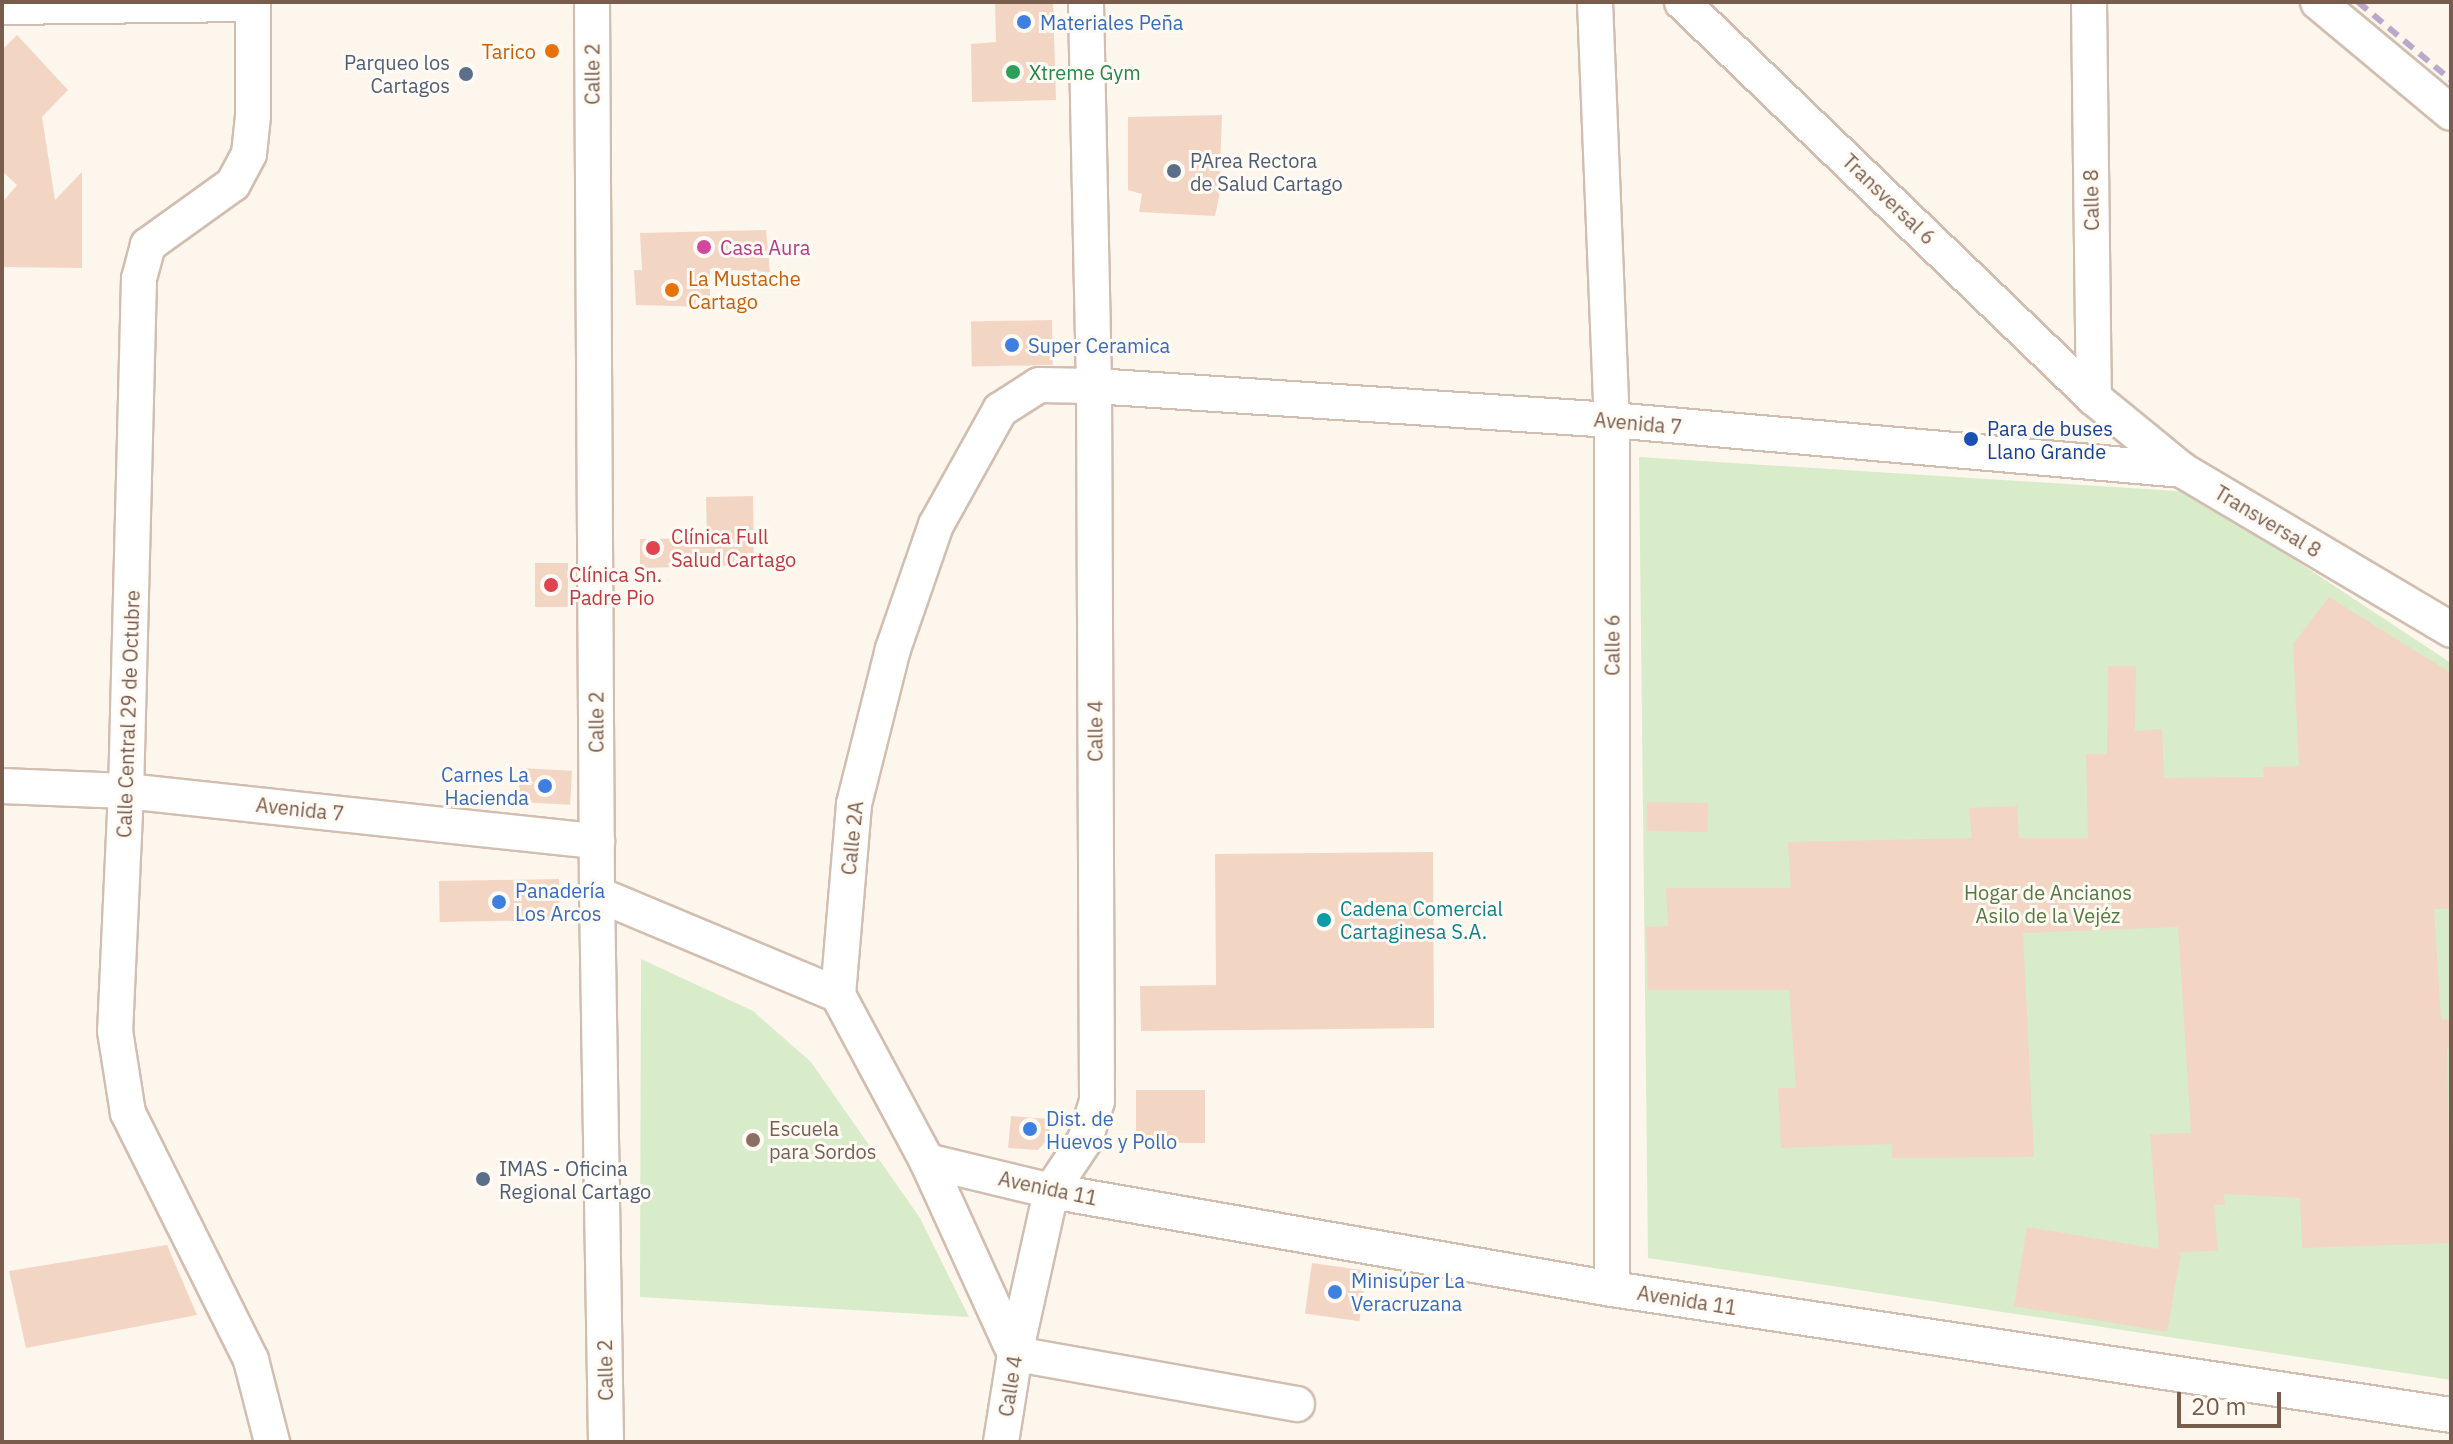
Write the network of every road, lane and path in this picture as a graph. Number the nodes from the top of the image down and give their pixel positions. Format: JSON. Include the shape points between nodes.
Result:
{"nodes":[{"id":1,"x":592,"y":2,"type":"edge"},
{"id":2,"x":1086,"y":2,"type":"edge"},
{"id":3,"x":1595,"y":2,"type":"edge"},
{"id":4,"x":1682,"y":2,"type":"edge"},
{"id":5,"x":2089,"y":2,"type":"edge"},
{"id":6,"x":2318,"y":2,"type":"edge"},
{"id":7,"x":253,"y":3,"type":"edge"},
{"id":8,"x":10,"y":15,"type":"edge"},
{"id":9,"x":2451,"y":113,"type":"edge"},
{"id":10,"x":1094,"y":386,"type":"junction"},
{"id":11,"x":2094,"y":398,"type":"junction"},
{"id":12,"x":1612,"y":420,"type":"junction"},
{"id":13,"x":2182,"y":470,"type":"junction"},
{"id":14,"x":2451,"y":630,"type":"edge"},
{"id":15,"x":2,"y":786,"type":"edge"},
{"id":16,"x":126,"y":791,"type":"junction"},
{"id":17,"x":597,"y":841,"type":"junction"},
{"id":18,"x":597,"y":894,"type":"junction"},
{"id":19,"x":838,"y":995,"type":"junction"},
{"id":20,"x":927,"y":1161,"type":"junction"},
{"id":21,"x":1051,"y":1191,"type":"junction"},
{"id":22,"x":1612,"y":1289,"type":"junction"},
{"id":23,"x":1015,"y":1354,"type":"junction"},
{"id":24,"x":1297,"y":1404,"type":"dead end"},
{"id":25,"x":2451,"y":1415,"type":"edge"},
{"id":26,"x":272,"y":1442,"type":"edge"},
{"id":27,"x":606,"y":1442,"type":"edge"},
{"id":28,"x":1001,"y":1442,"type":"edge"}],
"edges":[{"from":1,"to":17,"type":"street","name":"Calle 2"},
{"from":2,"to":10,"type":"street","name":"Calle 4"},
{"from":3,"to":12,"type":"street","name":"Calle 6"},
{"from":4,"to":11,"type":"street","name":"Transversal 6"},
{"from":5,"to":11,"type":"street","name":"Calle 8"},
{"from":6,"to":9,"type":"street"},
{"from":7,"to":8,"type":"street"},
{"from":7,"to":16,"type":"street","name":"Calle Central 29 de Octubre","via":[[249,154],[233,184],[148,245],[139,279]]},
{"from":10,"to":12,"type":"street","name":"Avenida 7"},
{"from":10,"to":19,"type":"street","name":"Calle 2A","via":[[1039,385],[1000,410],[936,525],[893,649],[854,804]]},
{"from":10,"to":21,"type":"street","name":"Calle 4","via":[[1097,1101],[1085,1140]]},
{"from":11,"to":13,"type":"street","name":"Transversal 8"},
{"from":12,"to":13,"type":"street","name":"Avenida 7"},
{"from":12,"to":22,"type":"street","name":"Calle 6"},
{"from":13,"to":14,"type":"street","name":"Transversal 8"},
{"from":15,"to":16,"type":"street","name":"Avenida 7"},
{"from":16,"to":17,"type":"street","name":"Avenida 7"},
{"from":16,"to":26,"type":"street","name":"Calle Central 29 de Octubre","via":[[115,1031],[128,1113],[251,1360]]},
{"from":17,"to":18,"type":"street","name":"Calle 2"},
{"from":18,"to":19,"type":"street"},
{"from":18,"to":27,"type":"street","name":"Calle 2"},
{"from":19,"to":20,"type":"street"},
{"from":20,"to":21,"type":"street","name":"Avenida 11"},
{"from":20,"to":23,"type":"street"},
{"from":21,"to":22,"type":"street","name":"Avenida 11"},
{"from":21,"to":23,"type":"street","name":"Calle 4"},
{"from":22,"to":25,"type":"street","name":"Avenida 11"},
{"from":23,"to":24,"type":"street"},
{"from":23,"to":28,"type":"street","name":"Calle 4"}]}
